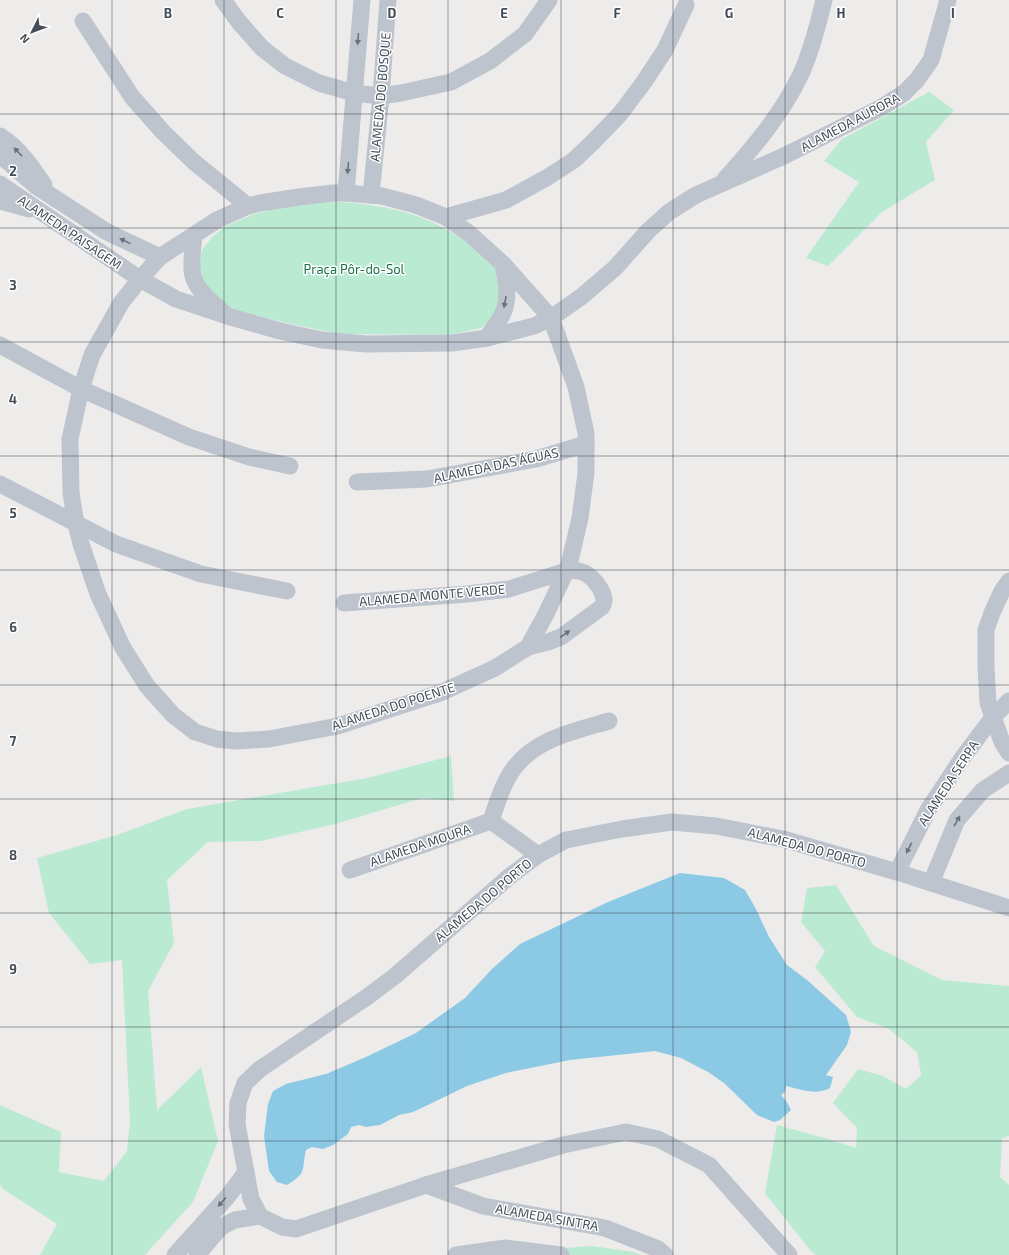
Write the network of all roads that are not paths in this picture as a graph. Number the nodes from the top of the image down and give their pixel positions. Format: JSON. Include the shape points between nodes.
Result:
{"nodes":[{"id":1,"x":222,"y":0,"type":"edge"},
{"id":2,"x":362,"y":0,"type":"edge"},
{"id":3,"x":388,"y":0,"type":"edge"},
{"id":4,"x":549,"y":0,"type":"edge"},
{"id":5,"x":824,"y":0,"type":"edge"},
{"id":6,"x":948,"y":0,"type":"edge"},
{"id":7,"x":686,"y":5,"type":"dead end"},
{"id":8,"x":83,"y":21,"type":"dead end"},
{"id":9,"x":354,"y":92,"type":"junction"},
{"id":10,"x":381,"y":96,"type":"junction"},
{"id":11,"x":0,"y":136,"type":"edge"},
{"id":12,"x":0,"y":155,"type":"edge"},
{"id":13,"x":0,"y":184,"type":"edge"},
{"id":14,"x":721,"y":184,"type":"junction"},
{"id":15,"x":43,"y":190,"type":"junction"},
{"id":16,"x":346,"y":193,"type":"junction"},
{"id":17,"x":371,"y":194,"type":"junction"},
{"id":18,"x":0,"y":201,"type":"edge"},
{"id":19,"x":24,"y":202,"type":"junction"},
{"id":20,"x":248,"y":206,"type":"junction"},
{"id":21,"x":39,"y":212,"type":"junction"},
{"id":22,"x":446,"y":217,"type":"junction"},
{"id":23,"x":194,"y":235,"type":"junction"},
{"id":24,"x":160,"y":257,"type":"junction"},
{"id":25,"x":503,"y":264,"type":"junction"},
{"id":26,"x":193,"y":276,"type":"junction"},
{"id":27,"x":140,"y":279,"type":"junction"},
{"id":28,"x":166,"y":293,"type":"junction"},
{"id":29,"x":227,"y":316,"type":"junction"},
{"id":30,"x":551,"y":318,"type":"junction"},
{"id":31,"x":487,"y":338,"type":"junction"},
{"id":32,"x":0,"y":345,"type":"edge"},
{"id":33,"x":81,"y":389,"type":"junction"},
{"id":34,"x":586,"y":444,"type":"junction"},
{"id":35,"x":290,"y":466,"type":"dead end"},
{"id":36,"x":357,"y":482,"type":"dead end"},
{"id":37,"x":0,"y":484,"type":"edge"},
{"id":38,"x":76,"y":524,"type":"junction"},
{"id":39,"x":566,"y":571,"type":"junction"},
{"id":40,"x":1009,"y":581,"type":"edge"},
{"id":41,"x":287,"y":591,"type":"dead end"},
{"id":42,"x":344,"y":603,"type":"dead end"},
{"id":43,"x":528,"y":647,"type":"junction"},
{"id":44,"x":1009,"y":701,"type":"edge"},
{"id":45,"x":993,"y":717,"type":"junction"},
{"id":46,"x":609,"y":721,"type":"dead end"},
{"id":47,"x":1009,"y":753,"type":"edge"},
{"id":48,"x":1009,"y":774,"type":"edge"},
{"id":49,"x":491,"y":821,"type":"junction"},
{"id":50,"x":538,"y":855,"type":"junction"},
{"id":51,"x":350,"y":870,"type":"dead end"},
{"id":52,"x":897,"y":872,"type":"junction"},
{"id":53,"x":930,"y":883,"type":"junction"},
{"id":54,"x":1009,"y":908,"type":"edge"},
{"id":55,"x":246,"y":1172,"type":"junction"},
{"id":56,"x":426,"y":1185,"type":"junction"},
{"id":57,"x":260,"y":1216,"type":"junction"},
{"id":58,"x":175,"y":1255,"type":"edge"},
{"id":59,"x":197,"y":1255,"type":"edge"},
{"id":60,"x":456,"y":1255,"type":"edge"},
{"id":61,"x":561,"y":1255,"type":"edge"},
{"id":62,"x":666,"y":1255,"type":"edge"},
{"id":63,"x":789,"y":1255,"type":"edge"}],
"edges":[{"from":1,"to":9,"type":"street","via":[[262,48],[285,66],[320,83]]},
{"from":2,"to":9,"type":"street","name":"ALAMEDA DO BOSQUE","one_way":true},
{"from":3,"to":10,"type":"street","name":"ALAMEDA DO BOSQUE"},
{"from":4,"to":10,"type":"street","via":[[525,34],[490,61],[451,82]]},
{"from":5,"to":14,"type":"street","via":[[801,75],[780,112],[754,147]]},
{"from":6,"to":14,"type":"street","name":"ALAMEDA AURORA","via":[[931,60],[904,93],[882,107],[784,156]]},
{"from":7,"to":22,"type":"street","via":[[665,50],[644,82],[620,114],[578,155],[548,177],[506,200]]},
{"from":8,"to":20,"type":"street","via":[[132,97],[163,132],[194,162]]},
{"from":9,"to":10,"type":"street"},
{"from":9,"to":16,"type":"street","name":"ALAMEDA DO BOSQUE","one_way":true},
{"from":10,"to":17,"type":"street","name":"ALAMEDA DO BOSQUE"},
{"from":15,"to":11,"type":"street","one_way":true,"via":[[30,164]]},
{"from":12,"to":15,"type":"street","name":"ALAMEDA PAISAGEM"},
{"from":13,"to":19,"type":"street","name":"ALAMEDA PAISAGEM"},
{"from":14,"to":30,"type":"street","name":"ALAMEDA AURORA","via":[[696,195],[669,212],[615,268]]},
{"from":15,"to":19,"type":"street"},
{"from":24,"to":15,"type":"street","name":"ALAMEDA PAISAGEM","one_way":true,"via":[[107,232]]},
{"from":16,"to":17,"type":"street","name":"ALAMEDA DO POENTE"},
{"from":16,"to":20,"type":"street","name":"ALAMEDA DO POENTE","via":[[299,197]]},
{"from":17,"to":22,"type":"street","name":"ALAMEDA DO POENTE","via":[[416,205]]},
{"from":18,"to":21,"type":"street"},
{"from":19,"to":21,"type":"street","name":"ALAMEDA PAISAGEM"},
{"from":20,"to":23,"type":"street","name":"ALAMEDA DO POENTE"},
{"from":21,"to":27,"type":"street","name":"ALAMEDA PAISAGEM"},
{"from":22,"to":25,"type":"street","name":"ALAMEDA DO POENTE","via":[[470,234]]},
{"from":23,"to":24,"type":"street","name":"ALAMEDA DO POENTE"},
{"from":23,"to":26,"type":"street"},
{"from":24,"to":27,"type":"street","name":"ALAMEDA DO POENTE"},
{"from":25,"to":30,"type":"street","name":"ALAMEDA DO POENTE"},
{"from":25,"to":31,"type":"street","one_way":true,"via":[[507,286],[506,302],[502,314]]},
{"from":26,"to":28,"type":"street","via":[[181,290]]},
{"from":26,"to":29,"type":"street","via":[[198,288]]},
{"from":27,"to":28,"type":"street"},
{"from":27,"to":33,"type":"street","name":"ALAMEDA DO POENTE","via":[[121,303],[92,355]]},
{"from":28,"to":29,"type":"street"},
{"from":29,"to":31,"type":"street","via":[[322,340],[366,344],[452,342]]},
{"from":30,"to":31,"type":"street","via":[[534,326]]},
{"from":30,"to":34,"type":"street","name":"ALAMEDA DO POENTE","via":[[576,387],[586,432]]},
{"from":32,"to":33,"type":"street"},
{"from":33,"to":35,"type":"street","via":[[189,437],[250,457]]},
{"from":33,"to":38,"type":"street","name":"ALAMEDA DO POENTE","via":[[70,439],[71,493]]},
{"from":34,"to":36,"type":"street","name":"ALAMEDA DAS ÁGUAS","via":[[536,459],[427,479]]},
{"from":34,"to":39,"type":"street","name":"ALAMEDA DO POENTE","via":[[586,473],[580,518]]},
{"from":37,"to":38,"type":"street"},
{"from":38,"to":41,"type":"street","via":[[116,544],[201,574]]},
{"from":38,"to":43,"type":"street","name":"ALAMEDA DO POENTE","via":[[98,594],[123,648],[146,686],[172,715],[195,732],[217,739],[269,739],[338,726],[440,693],[495,668]]},
{"from":39,"to":42,"type":"street","name":"ALAMEDA MONTE VERDE","via":[[509,589]]},
{"from":39,"to":43,"type":"street","name":"ALAMEDA DO POENTE"},
{"from":43,"to":39,"type":"street","one_way":true,"via":[[561,637],[604,604],[603,593],[589,577],[578,571]]},
{"from":40,"to":45,"type":"street","via":[[999,596],[986,630],[988,702]]},
{"from":44,"to":45,"type":"street","name":"ALAMEDA SERPA"},
{"from":45,"to":47,"type":"street"},
{"from":45,"to":52,"type":"street","name":"ALAMEDA SERPA","one_way":true,"via":[[962,757],[928,810]]},
{"from":46,"to":49,"type":"street","via":[[548,740],[527,755],[514,768],[501,792]]},
{"from":53,"to":48,"type":"street","one_way":true,"via":[[957,820],[983,790]]},
{"from":49,"to":50,"type":"street"},
{"from":49,"to":51,"type":"street","name":"ALAMEDA MOURA"},
{"from":50,"to":52,"type":"street","name":"ALAMEDA DO PORTO","via":[[566,840],[622,828],[672,822],[716,826],[783,839]]},
{"from":50,"to":55,"type":"street","name":"ALAMEDA DO PORTO","via":[[394,976],[260,1069],[245,1083],[238,1103],[237,1124]]},
{"from":52,"to":53,"type":"street","name":"ALAMEDA DO PORTO"},
{"from":53,"to":54,"type":"street","name":"ALAMEDA DO PORTO"},
{"from":55,"to":57,"type":"street","name":"ALAMEDA DO PORTO","via":[[251,1199]]},
{"from":55,"to":58,"type":"street","one_way":true},
{"from":56,"to":57,"type":"street","via":[[296,1229],[282,1227]]},
{"from":56,"to":62,"type":"street","name":"ALAMEDA SINTRA","via":[[483,1206],[605,1228],[658,1249]]},
{"from":56,"to":63,"type":"street","via":[[563,1145],[626,1132],[658,1139],[709,1165]]},
{"from":57,"to":59,"type":"street","via":[[234,1220],[221,1227]]},
{"from":60,"to":61,"type":"street","via":[[506,1248]]}]}
